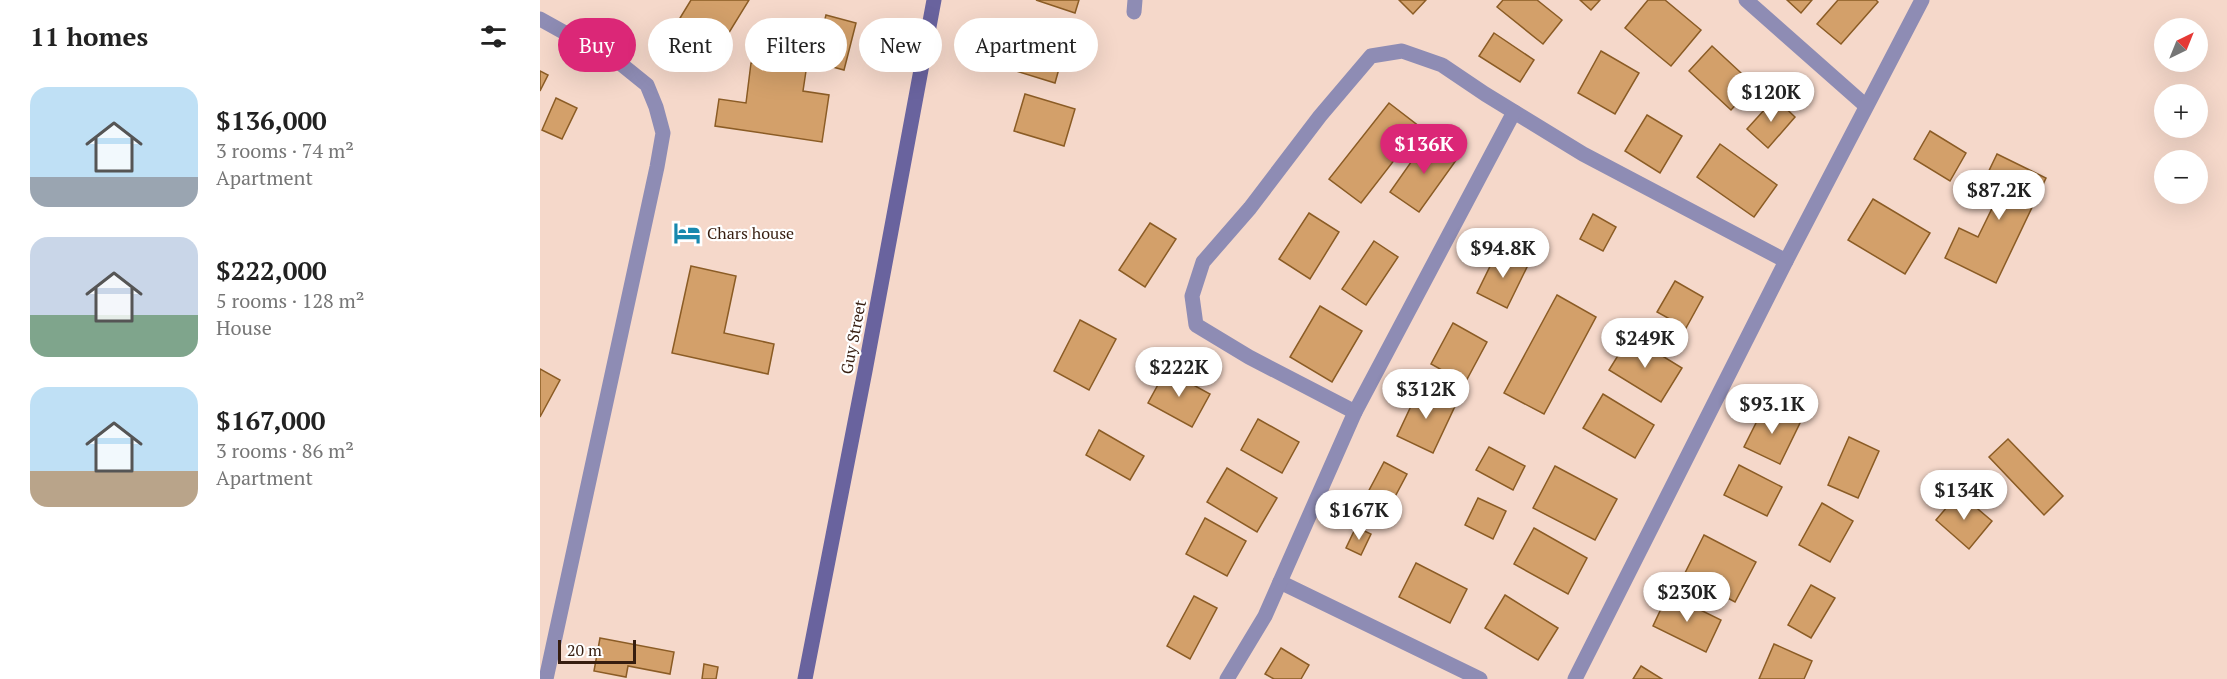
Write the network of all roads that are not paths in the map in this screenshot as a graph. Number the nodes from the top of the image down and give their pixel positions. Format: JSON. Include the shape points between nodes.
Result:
{"nodes":[{"id":1,"x":934,"y":0,"type":"edge"},
{"id":2,"x":1746,"y":0,"type":"edge"},
{"id":3,"x":1922,"y":0,"type":"edge"},
{"id":4,"x":540,"y":19,"type":"edge"},
{"id":5,"x":1866,"y":106,"type":"junction"},
{"id":6,"x":1514,"y":112,"type":"junction"},
{"id":7,"x":1786,"y":261,"type":"junction"},
{"id":8,"x":1355,"y":412,"type":"junction"},
{"id":9,"x":1280,"y":582,"type":"junction"},
{"id":10,"x":546,"y":679,"type":"edge"},
{"id":11,"x":805,"y":679,"type":"edge"},
{"id":12,"x":1227,"y":679,"type":"edge"},
{"id":13,"x":1480,"y":679,"type":"edge"},
{"id":14,"x":1575,"y":679,"type":"edge"}],
"edges":[{"from":1,"to":11,"type":"street","name":"Guy Street"},
{"from":2,"to":5,"type":"street"},
{"from":3,"to":5,"type":"street"},
{"from":4,"to":10,"type":"street","via":[[621,64],[647,85],[663,133]]},
{"from":5,"to":7,"type":"street"},
{"from":6,"to":7,"type":"street","via":[[1583,154]]},
{"from":6,"to":8,"type":"street"},
{"from":6,"to":8,"type":"street","via":[[1442,65],[1402,51],[1371,56],[1203,262],[1192,296],[1196,325]]},
{"from":7,"to":14,"type":"street"},
{"from":8,"to":9,"type":"street"},
{"from":9,"to":12,"type":"street","via":[[1265,616]]},
{"from":9,"to":13,"type":"street"}]}
